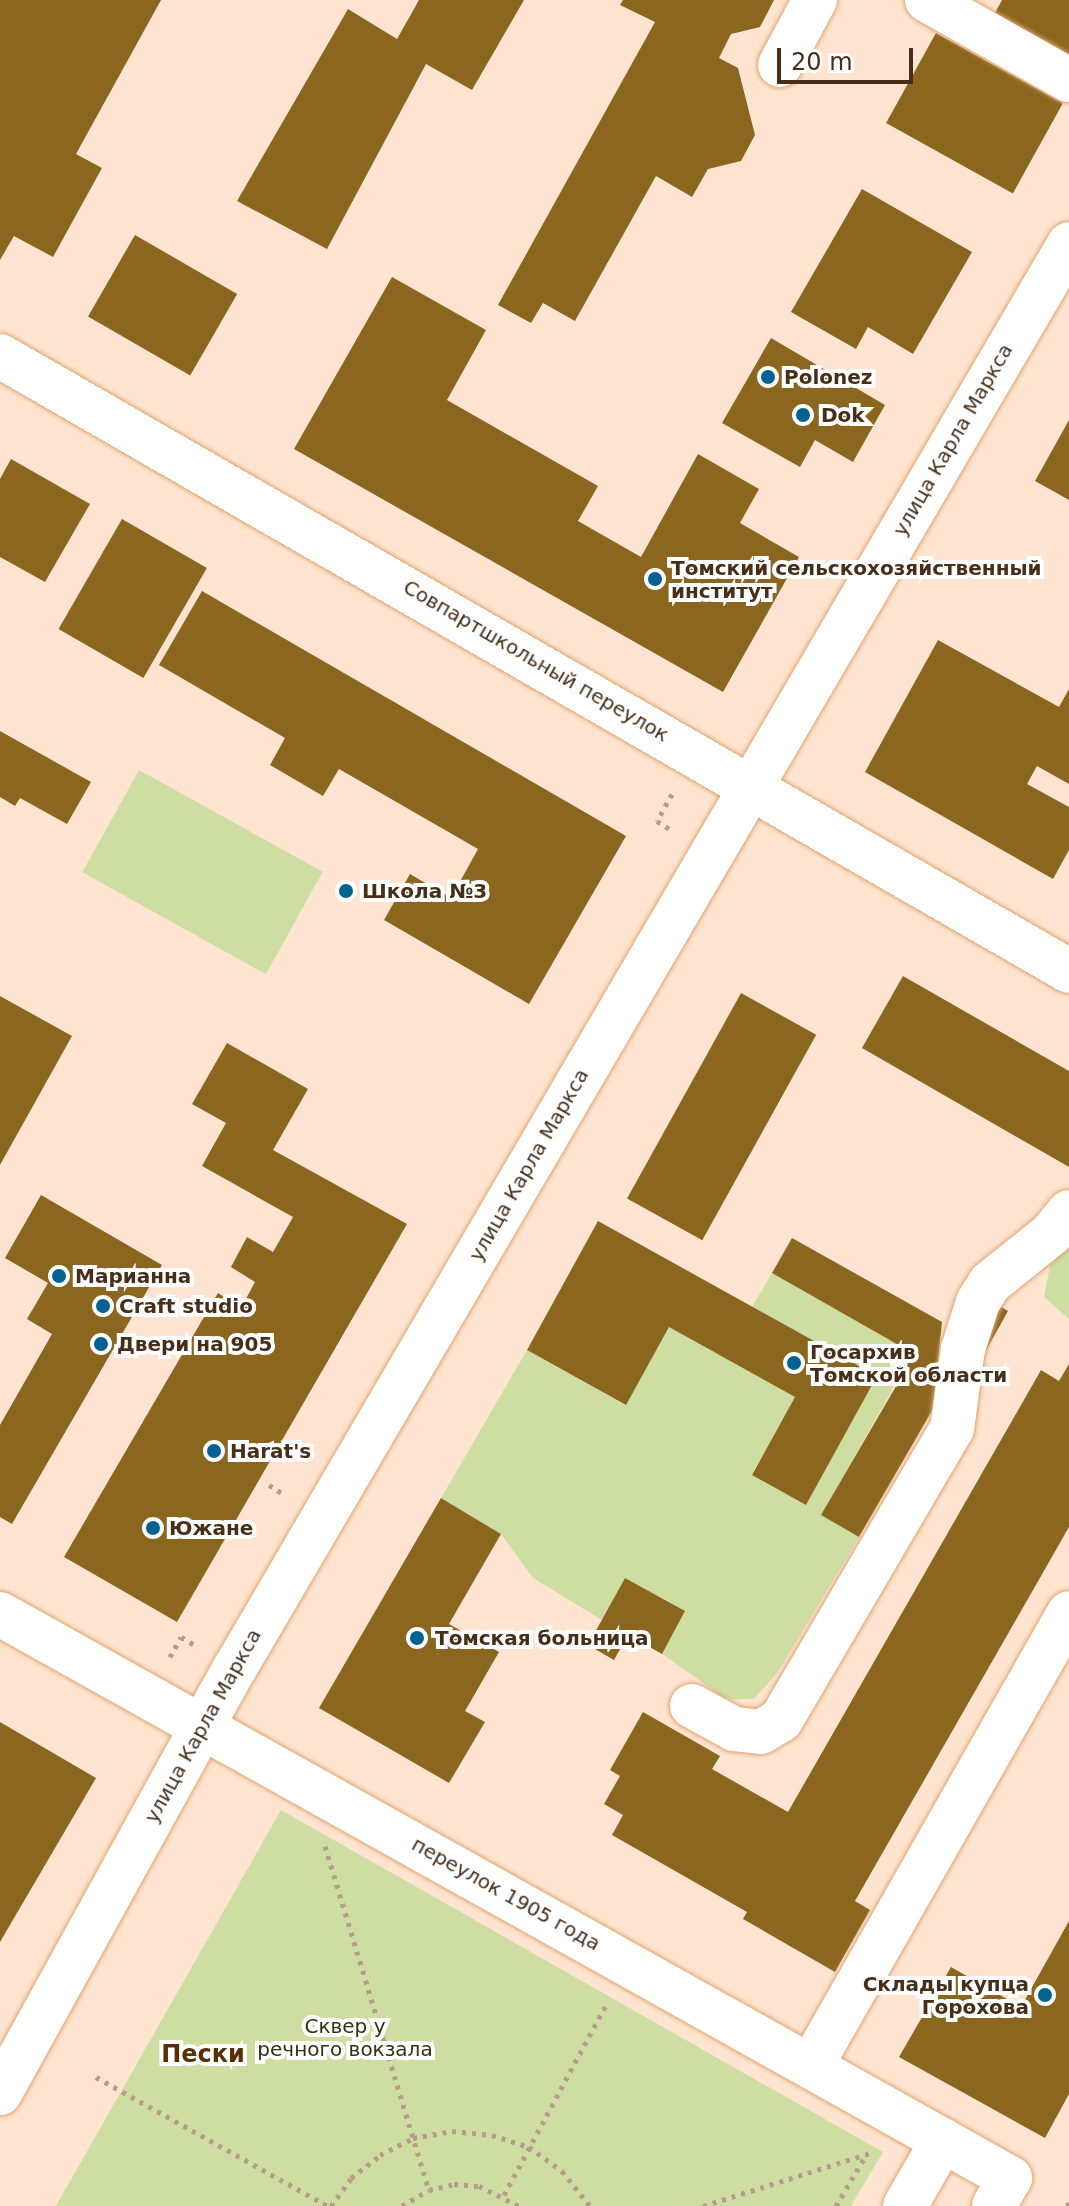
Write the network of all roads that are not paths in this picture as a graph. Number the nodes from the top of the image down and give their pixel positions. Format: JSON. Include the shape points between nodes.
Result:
{"nodes":[{"id":1,"x":815,"y":0,"type":"edge"},
{"id":2,"x":927,"y":0,"type":"edge"},
{"id":3,"x":780,"y":65,"type":"dead end"},
{"id":4,"x":1069,"y":80,"type":"edge"},
{"id":5,"x":1069,"y":244,"type":"edge"},
{"id":6,"x":0,"y":356,"type":"edge"},
{"id":7,"x":751,"y":784,"type":"junction"},
{"id":8,"x":1069,"y":971,"type":"edge"},
{"id":9,"x":1069,"y":1212,"type":"edge"},
{"id":10,"x":1069,"y":1613,"type":"edge"},
{"id":11,"x":0,"y":1614,"type":"edge"},
{"id":12,"x":692,"y":1706,"type":"dead end"},
{"id":13,"x":203,"y":1725,"type":"junction"},
{"id":14,"x":811,"y":2066,"type":"junction"},
{"id":15,"x":0,"y":2093,"type":"edge"},
{"id":16,"x":943,"y":2140,"type":"junction"},
{"id":17,"x":1002,"y":2192,"type":"edge"},
{"id":18,"x":905,"y":2206,"type":"edge"}],
"edges":[{"from":1,"to":3,"type":"street"},
{"from":2,"to":4,"type":"street"},
{"from":5,"to":7,"type":"street","name":"улица Карла Маркса"},
{"from":6,"to":7,"type":"street","name":"Совпартшкольный переулок"},
{"from":7,"to":8,"type":"street","name":"Совпартшкольный переулок"},
{"from":7,"to":13,"type":"street","name":"улица Карла Маркса"},
{"from":9,"to":12,"type":"street","via":[[1051,1234],[990,1283],[978,1302],[963,1349],[952,1429],[781,1720],[761,1732],[734,1729]]},
{"from":10,"to":14,"type":"street"},
{"from":11,"to":13,"type":"street","name":"переулок 1905 года"},
{"from":13,"to":14,"type":"street","name":"переулок 1905 года"},
{"from":13,"to":15,"type":"street","name":"улица Карла Маркса"},
{"from":14,"to":16,"type":"street","name":"переулок 1905 года"},
{"from":16,"to":17,"type":"street","name":"переулок 1905 года"},
{"from":16,"to":18,"type":"street"}]}
